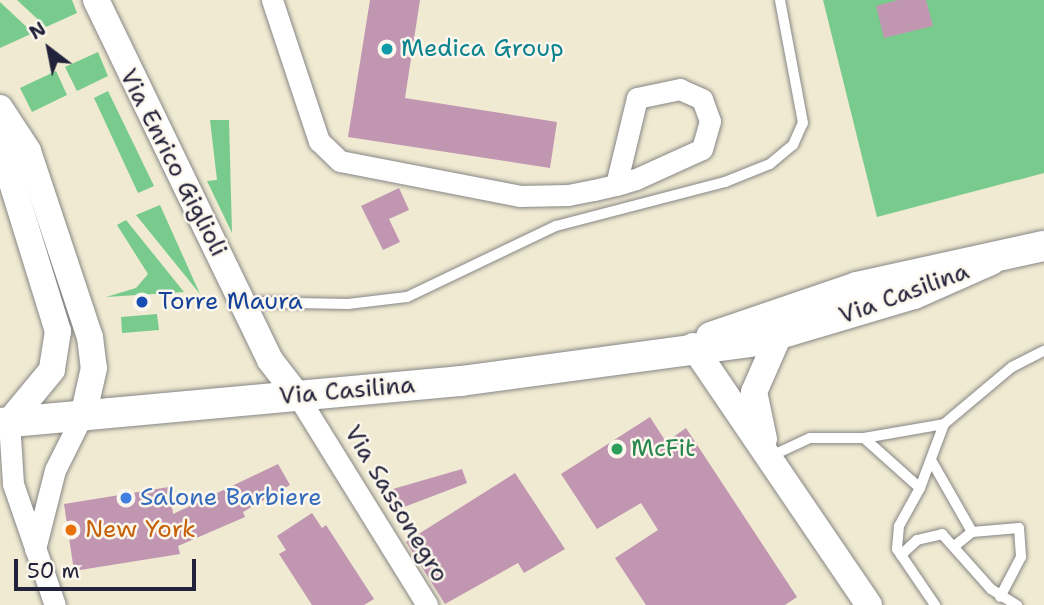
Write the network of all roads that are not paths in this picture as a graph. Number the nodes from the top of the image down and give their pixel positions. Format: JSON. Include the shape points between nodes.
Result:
{"nodes":[{"id":1,"x":96,"y":0,"type":"edge"},
{"id":2,"x":272,"y":0,"type":"edge"},
{"id":3,"x":780,"y":0,"type":"edge"},
{"id":4,"x":0,"y":108,"type":"edge"},
{"id":5,"x":0,"y":144,"type":"edge"},
{"id":6,"x":615,"y":185,"type":"junction"},
{"id":7,"x":1044,"y":246,"type":"edge"},
{"id":8,"x":990,"y":260,"type":"junction"},
{"id":9,"x":242,"y":302,"type":"junction"},
{"id":10,"x":779,"y":335,"type":"junction"},
{"id":11,"x":693,"y":346,"type":"junction"},
{"id":12,"x":1044,"y":351,"type":"edge"},
{"id":13,"x":297,"y":395,"type":"junction"},
{"id":14,"x":84,"y":412,"type":"junction"},
{"id":15,"x":5,"y":423,"type":"edge"},
{"id":16,"x":944,"y":424,"type":"junction"},
{"id":17,"x":864,"y":438,"type":"junction"},
{"id":18,"x":769,"y":458,"type":"junction"},
{"id":19,"x":931,"y":460,"type":"junction"},
{"id":20,"x":920,"y":488,"type":"junction"},
{"id":21,"x":972,"y":532,"type":"junction"},
{"id":22,"x":957,"y":544,"type":"junction"},
{"id":23,"x":35,"y":551,"type":"junction"},
{"id":24,"x":901,"y":555,"type":"junction"},
{"id":25,"x":1000,"y":597,"type":"junction"},
{"id":26,"x":55,"y":605,"type":"edge"},
{"id":27,"x":427,"y":605,"type":"edge"},
{"id":28,"x":869,"y":605,"type":"edge"},
{"id":29,"x":935,"y":605,"type":"edge"},
{"id":30,"x":1017,"y":605,"type":"edge"}],
"edges":[{"from":1,"to":9,"type":"street","name":"Via Enrico Giglioli"},
{"from":2,"to":6,"type":"street","via":[[319,141],[335,159],[530,198]]},
{"from":3,"to":9,"type":"lane","via":[[803,123],[793,145],[770,163],[725,182],[548,229],[397,300]]},
{"from":4,"to":14,"type":"street","via":[[28,151],[90,337],[94,368]]},
{"from":5,"to":15,"type":"street","via":[[58,331],[52,370]]},
{"from":6,"to":6,"type":"street","via":[[702,149],[710,121],[702,99],[680,89],[637,98]]},
{"from":7,"to":8,"type":"main road","name":"Via Casilina"},
{"from":8,"to":10,"type":"main road","name":"Via Casilina","via":[[914,294]]},
{"from":8,"to":11,"type":"main road","name":"Via Casilina","via":[[857,287],[743,323]]},
{"from":9,"to":13,"type":"street","name":"Via Enrico Giglioli","via":[[270,360]]},
{"from":10,"to":11,"type":"main road","name":"Via Casilina"},
{"from":10,"to":18,"type":"street","via":[[754,392]]},
{"from":11,"to":13,"type":"main road","name":"Via Casilina","via":[[461,381]]},
{"from":11,"to":18,"type":"street"},
{"from":12,"to":16,"type":"lane","via":[[1012,368]]},
{"from":13,"to":14,"type":"main road","name":"Via Casilina"},
{"from":13,"to":27,"type":"street","name":"Via Sassonegro"},
{"from":14,"to":15,"type":"main road","name":"Via Casilina"},
{"from":14,"to":23,"type":"street","via":[[50,482]]},
{"from":15,"to":23,"type":"street","via":[[8,462]]},
{"from":16,"to":17,"type":"lane"},
{"from":16,"to":19,"type":"lane"},
{"from":17,"to":18,"type":"lane","via":[[800,440]]},
{"from":17,"to":20,"type":"lane"},
{"from":18,"to":28,"type":"street"},
{"from":19,"to":20,"type":"lane"},
{"from":19,"to":21,"type":"lane"},
{"from":20,"to":24,"type":"lane","via":[[899,526]]},
{"from":21,"to":22,"type":"lane"},
{"from":21,"to":25,"type":"lane","via":[[1007,524],[1023,533],[1016,570]]},
{"from":22,"to":24,"type":"lane","via":[[942,534],[926,535]]},
{"from":22,"to":25,"type":"lane"},
{"from":23,"to":26,"type":"street"},
{"from":24,"to":29,"type":"lane"},
{"from":25,"to":30,"type":"lane"}]}
